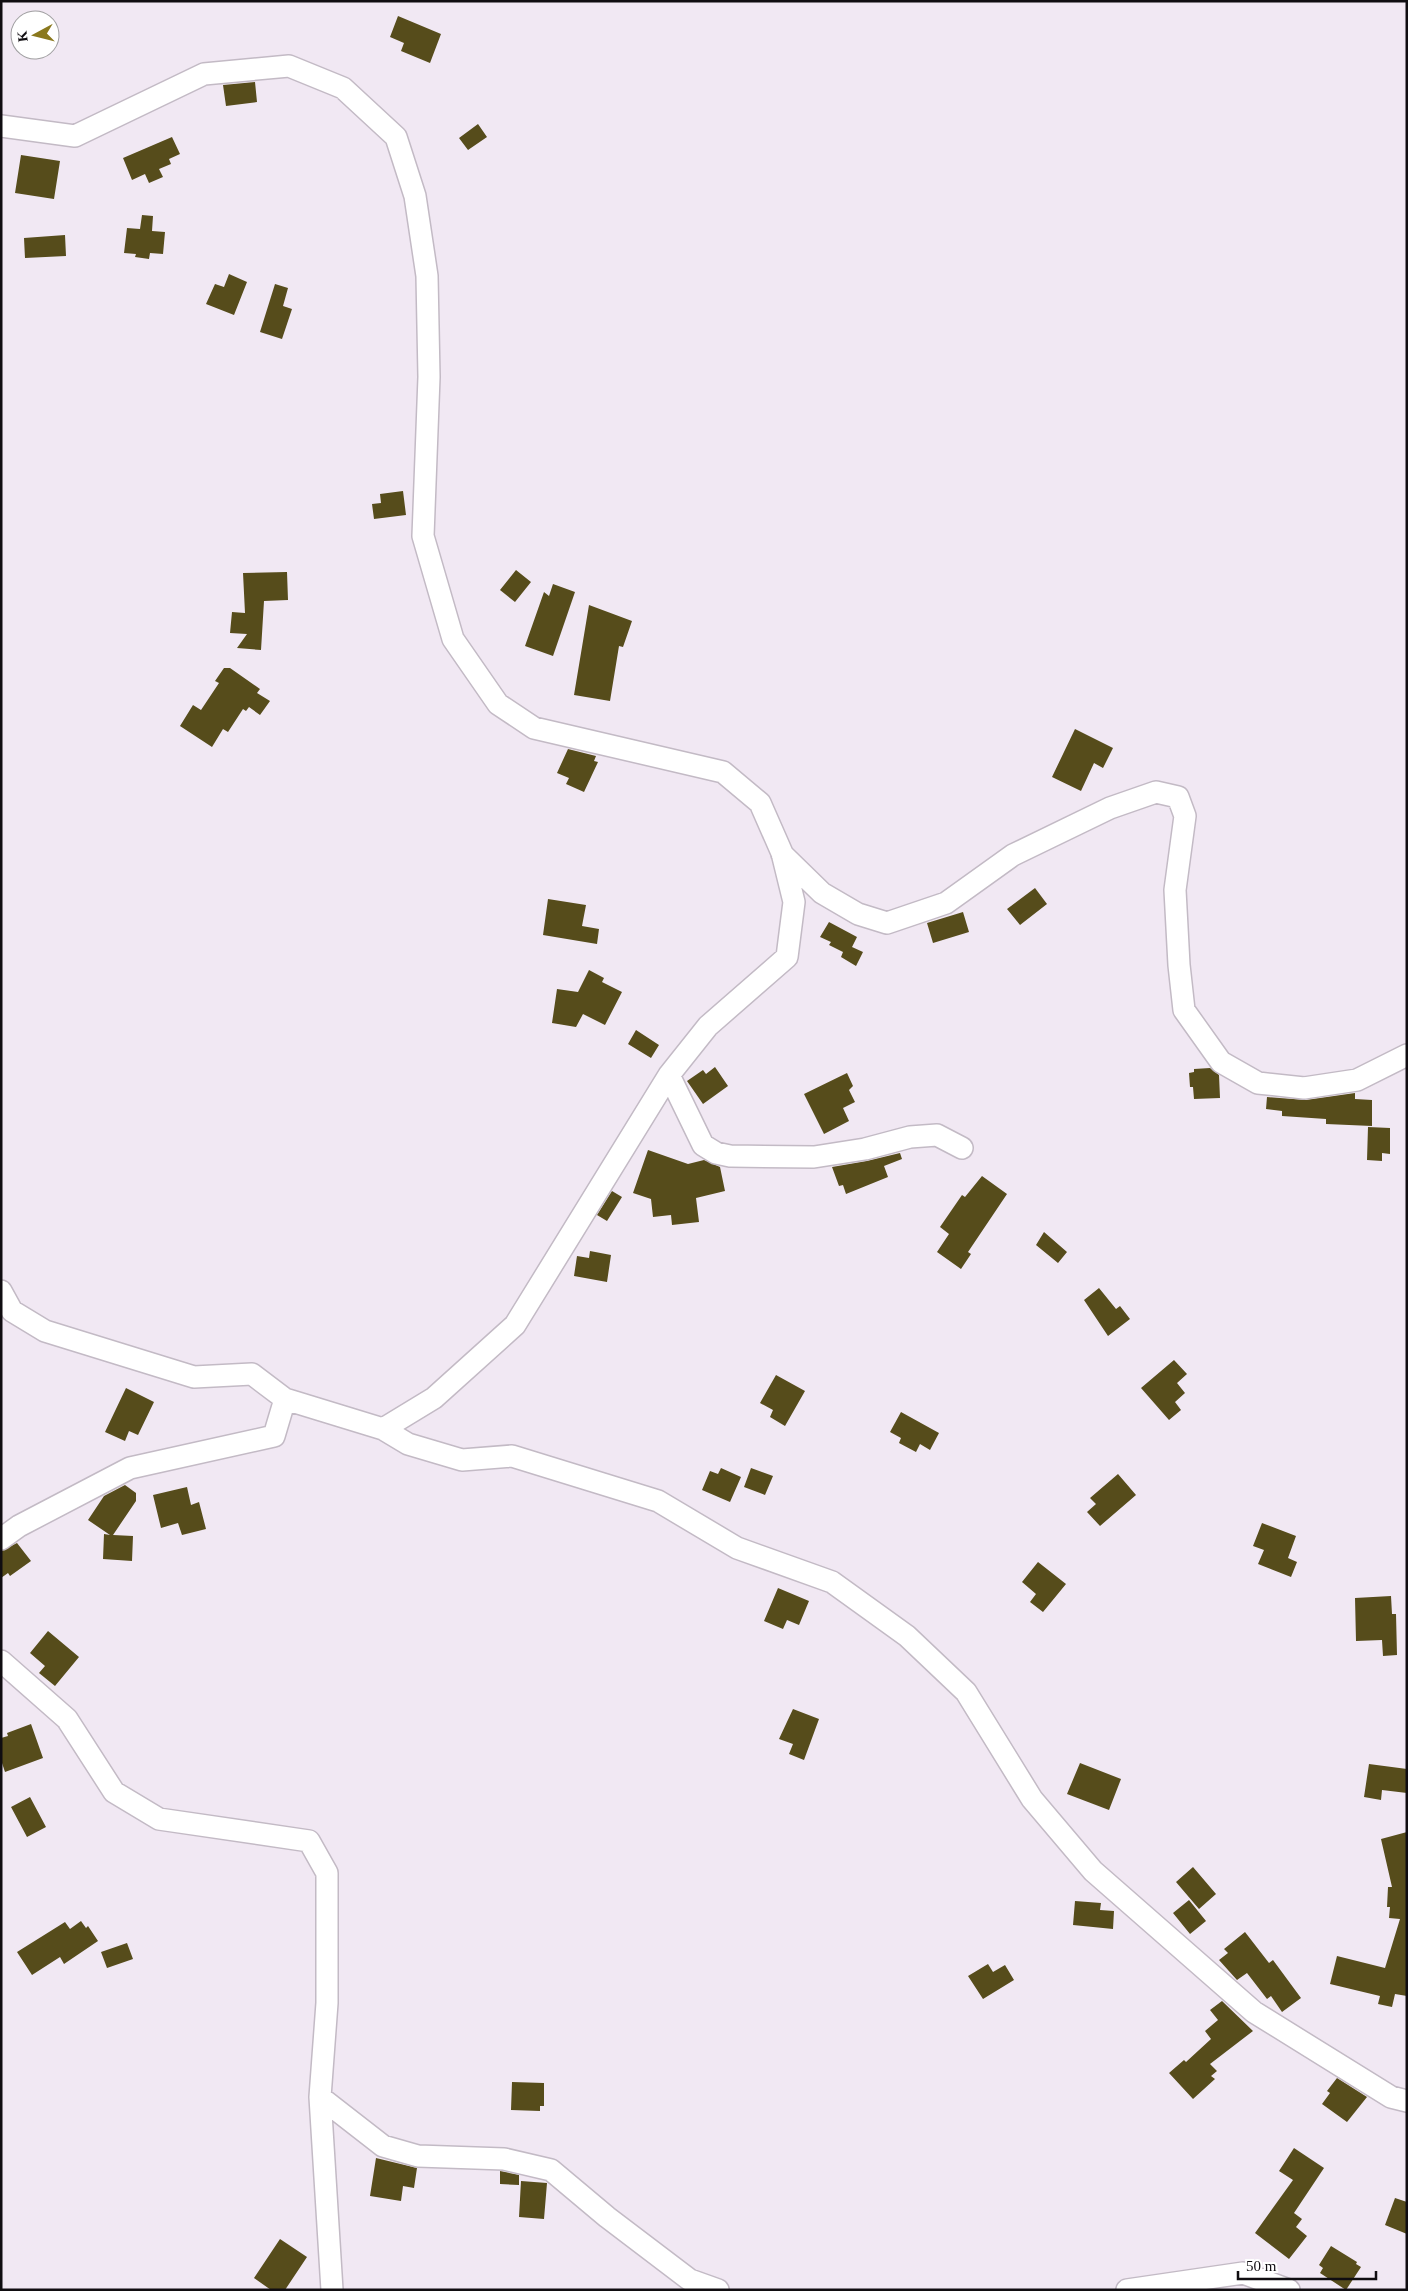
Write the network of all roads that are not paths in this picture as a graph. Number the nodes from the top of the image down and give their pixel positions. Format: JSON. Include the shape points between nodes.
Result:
{"nodes":[{"id":1,"x":1,"y":126,"type":"edge"},
{"id":2,"x":782,"y":854,"type":"junction"},
{"id":3,"x":1407,"y":1055,"type":"edge"},
{"id":4,"x":669,"y":1075,"type":"junction"},
{"id":5,"x":962,"y":1148,"type":"dead end"},
{"id":6,"x":1,"y":1291,"type":"edge"},
{"id":7,"x":285,"y":1398,"type":"junction"},
{"id":8,"x":383,"y":1429,"type":"junction"},
{"id":9,"x":1,"y":1539,"type":"edge"},
{"id":10,"x":1,"y":1661,"type":"edge"},
{"id":11,"x":320,"y":2097,"type":"junction"},
{"id":12,"x":1407,"y":2101,"type":"edge"},
{"id":13,"x":1265,"y":2285,"type":"edge"},
{"id":14,"x":332,"y":2290,"type":"edge"},
{"id":15,"x":718,"y":2290,"type":"edge"},
{"id":16,"x":1127,"y":2290,"type":"edge"},
{"id":17,"x":1289,"y":2290,"type":"edge"}],
"edges":[{"from":1,"to":2,"type":"street","via":[[75,136],[204,74],[290,66],[343,88],[390,131],[396,138],[415,196],[427,276],[429,377],[423,536],[453,639],[498,704],[534,728],[723,772],[760,803]]},
{"from":2,"to":3,"type":"street","via":[[822,893],[858,914],[888,923],[946,903],[1013,855],[1110,808],[1156,792],[1178,796],[1185,816],[1175,890],[1184,1010],[1221,1062],[1258,1083],[1304,1088],[1357,1080]]},
{"from":2,"to":4,"type":"street","via":[[794,902],[787,957],[708,1026]]},
{"from":4,"to":5,"type":"street","via":[[703,1145],[716,1153],[814,1158],[910,1137],[936,1135]]},
{"from":4,"to":8,"type":"street","via":[[515,1325],[434,1398]]},
{"from":6,"to":7,"type":"street","via":[[12,1311],[45,1331],[194,1377],[252,1374]]},
{"from":7,"to":8,"type":"street"},
{"from":7,"to":9,"type":"street","via":[[274,1436],[130,1468],[19,1526]]},
{"from":8,"to":12,"type":"street","via":[[408,1444],[462,1460],[512,1456],[658,1501],[737,1548],[832,1582],[907,1636],[966,1692],[1032,1799],[1092,1871],[1254,2012],[1391,2097]]},
{"from":10,"to":11,"type":"street","via":[[67,1719],[114,1792],[159,1819],[309,1841],[327,1873],[327,2003]]},
{"from":11,"to":14,"type":"street"},
{"from":11,"to":15,"type":"street","via":[[383,2146],[418,2156],[504,2159],[551,2170],[690,2280]]},
{"from":13,"to":16,"type":"street","via":[[1243,2273]]},
{"from":13,"to":17,"type":"street"}]}
